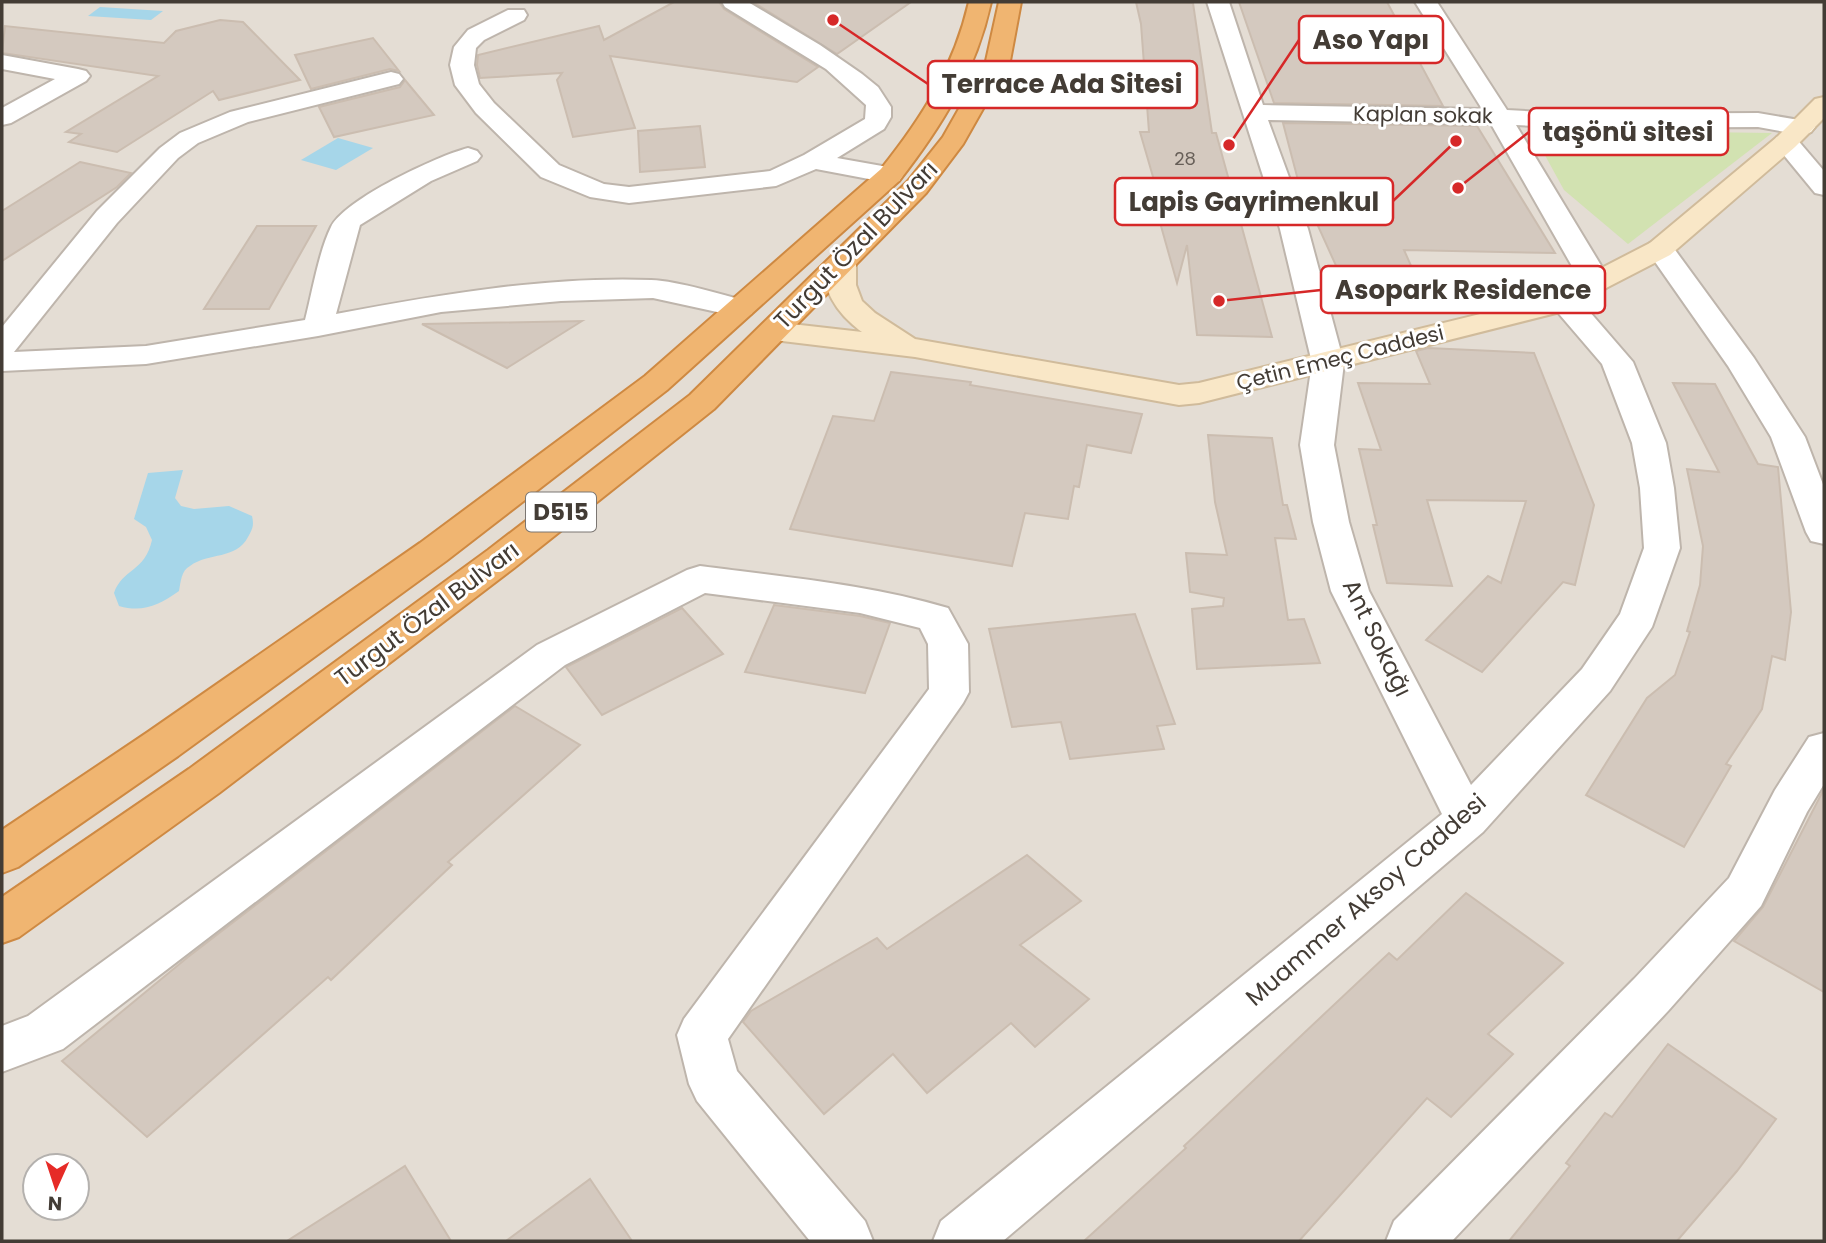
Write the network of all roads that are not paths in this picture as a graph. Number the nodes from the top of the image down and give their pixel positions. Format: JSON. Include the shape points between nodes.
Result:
{"nodes":[{"id":1,"x":733,"y":2,"type":"edge"},
{"id":2,"x":980,"y":2,"type":"edge"},
{"id":3,"x":1010,"y":2,"type":"edge"},
{"id":4,"x":1023,"y":2,"type":"edge"},
{"id":5,"x":1218,"y":2,"type":"edge"},
{"id":6,"x":1426,"y":2,"type":"edge"},
{"id":7,"x":516,"y":15,"type":"dead end"},
{"id":8,"x":998,"y":61,"type":"junction"},
{"id":9,"x":2,"y":62,"type":"edge"},
{"id":10,"x":391,"y":79,"type":"dead end"},
{"id":11,"x":1824,"y":104,"type":"edge"},
{"id":12,"x":1253,"y":112,"type":"junction"},
{"id":13,"x":1499,"y":117,"type":"junction"},
{"id":14,"x":2,"y":118,"type":"edge"},
{"id":15,"x":1794,"y":134,"type":"junction"},
{"id":16,"x":468,"y":156,"type":"dead end"},
{"id":17,"x":813,"y":161,"type":"junction"},
{"id":18,"x":890,"y":175,"type":"junction"},
{"id":19,"x":1824,"y":187,"type":"edge"},
{"id":20,"x":1660,"y":249,"type":"junction"},
{"id":21,"x":842,"y":262,"type":"junction"},
{"id":22,"x":1581,"y":292,"type":"junction"},
{"id":23,"x":740,"y":308,"type":"junction"},
{"id":24,"x":318,"y":327,"type":"junction"},
{"id":25,"x":774,"y":331,"type":"junction"},
{"id":26,"x":2,"y":347,"type":"edge"},
{"id":27,"x":915,"y":348,"type":"junction"},
{"id":28,"x":2,"y":362,"type":"edge"},
{"id":29,"x":1328,"y":363,"type":"junction"},
{"id":30,"x":1811,"y":463,"type":"edge"},
{"id":31,"x":1824,"y":532,"type":"edge"},
{"id":32,"x":1824,"y":749,"type":"edge"},
{"id":33,"x":1467,"y":819,"type":"junction"},
{"id":34,"x":2,"y":854,"type":"edge"},
{"id":35,"x":2,"y":923,"type":"edge"},
{"id":36,"x":2,"y":1049,"type":"edge"},
{"id":37,"x":845,"y":1241,"type":"edge"},
{"id":38,"x":961,"y":1241,"type":"edge"},
{"id":39,"x":1414,"y":1241,"type":"edge"}],
"edges":[{"from":1,"to":17,"type":"street","via":[[853,77],[879,105],[875,124]]},
{"from":2,"to":18,"type":"highway","name":"Turgut Özal Bulvarı","number":"D515","via":[[976,27],[953,87],[921,138]]},
{"from":3,"to":8,"type":"highway","name":"Turgut Özal Bulvarı","number":"D515"},
{"from":4,"to":8,"type":"highway"},
{"from":5,"to":12,"type":"street"},
{"from":6,"to":13,"type":"street","name":"Muammer Aksoy Caddesi"},
{"from":7,"to":17,"type":"street","via":[[476,35],[465,47],[463,76],[485,108],[563,178],[599,191],[629,195],[776,178]]},
{"from":8,"to":21,"type":"highway","name":"Turgut Özal Bulvarı","number":"D515","via":[[947,148],[917,187]]},
{"from":9,"to":14,"type":"street","via":[[78,76]]},
{"from":10,"to":26,"type":"street","via":[[239,117],[189,138],[107,217]]},
{"from":11,"to":15,"type":"street","name":"Çetin Emeç Caddesi"},
{"from":12,"to":13,"type":"street","name":"Kaplan sokak"},
{"from":12,"to":29,"type":"street","via":[[1294,229]]},
{"from":13,"to":15,"type":"street","name":"Kaplan sokak","via":[[1758,120]]},
{"from":13,"to":22,"type":"street","name":"Muammer Aksoy Caddesi"},
{"from":15,"to":19,"type":"street"},
{"from":15,"to":20,"type":"street","name":"Çetin Emeç Caddesi"},
{"from":16,"to":24,"type":"street","via":[[422,175],[350,219]]},
{"from":17,"to":18,"type":"street"},
{"from":18,"to":23,"type":"highway","name":"Turgut Özal Bulvarı","number":"D515"},
{"from":20,"to":22,"type":"street","name":"Çetin Emeç Caddesi"},
{"from":20,"to":30,"type":"street","via":[[1788,437]]},
{"from":21,"to":25,"type":"highway","name":"Turgut Özal Bulvarı","number":"D515"},
{"from":21,"to":27,"type":"street","name":"Çetin Emeç Caddesi","via":[[841,286],[854,312],[879,331]]},
{"from":22,"to":29,"type":"street","name":"Çetin Emeç Caddesi"},
{"from":22,"to":33,"type":"street","name":"Muammer Aksoy Caddesi","via":[[1617,362],[1649,443],[1662,548],[1638,617],[1596,680]]},
{"from":23,"to":24,"type":"street","via":[[674,292],[626,288],[440,303]]},
{"from":23,"to":34,"type":"highway","name":"Turgut Özal Bulvarı","number":"D515","via":[[656,383],[433,552]]},
{"from":24,"to":28,"type":"street","via":[[146,355]]},
{"from":25,"to":27,"type":"street","name":"Çetin Emeç Caddesi"},
{"from":25,"to":35,"type":"highway","name":"Turgut Özal Bulvarı","number":"D515","via":[[702,402],[501,559],[204,781]]},
{"from":27,"to":29,"type":"street","name":"Çetin Emeç Caddesi","via":[[1179,395]]},
{"from":29,"to":33,"type":"street","name":"Ant Sokağı","via":[[1317,445],[1350,591]]},
{"from":30,"to":31,"type":"street"},
{"from":32,"to":39,"type":"street","via":[[1790,802],[1745,892]]},
{"from":33,"to":38,"type":"street","name":"Muammer Aksoy Caddesi"},
{"from":36,"to":37,"type":"street","via":[[45,1033],[551,655],[700,579],[860,600],[934,618],[948,644],[949,692],[702,1035],[715,1084]]}]}
